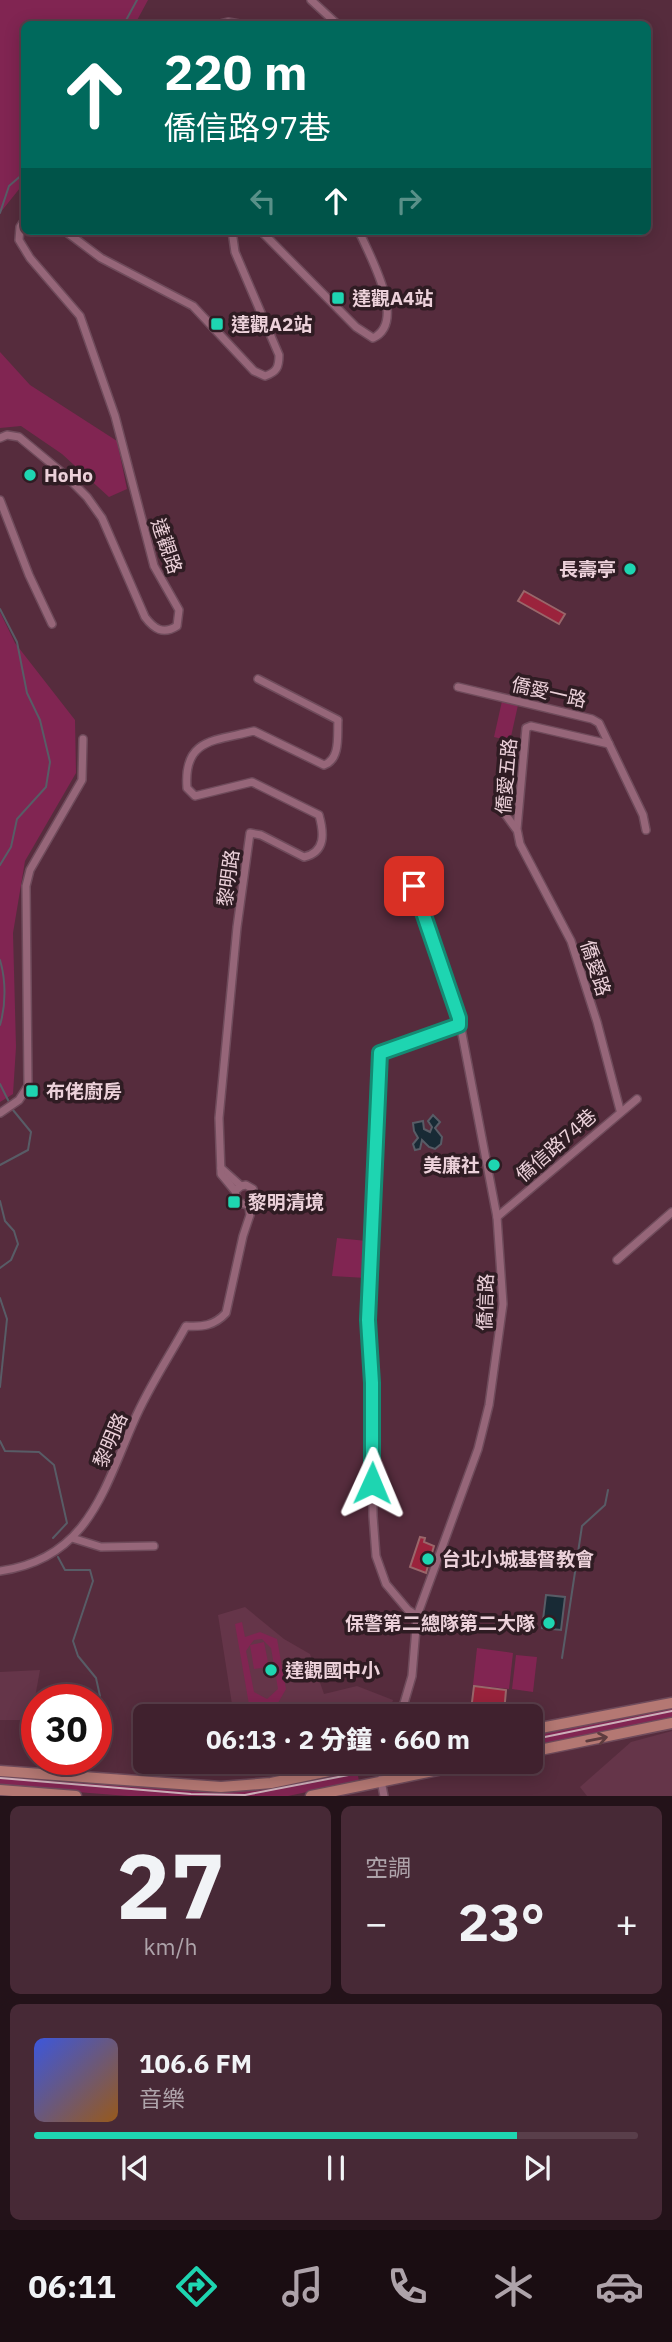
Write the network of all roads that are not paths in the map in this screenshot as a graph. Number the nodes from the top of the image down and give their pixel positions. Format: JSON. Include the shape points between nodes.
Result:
{"nodes":[{"id":1,"x":311,"y":0,"type":"edge"},
{"id":2,"x":334,"y":21,"type":"edge"},
{"id":3,"x":21,"y":225,"type":"edge"},
{"id":4,"x":70,"y":235,"type":"edge"},
{"id":5,"x":233,"y":235,"type":"edge"},
{"id":6,"x":265,"y":235,"type":"edge"},
{"id":7,"x":361,"y":235,"type":"edge"},
{"id":8,"x":0,"y":438,"type":"edge"},
{"id":9,"x":0,"y":500,"type":"edge"},
{"id":10,"x":52,"y":624,"type":"dead end"},
{"id":11,"x":258,"y":679,"type":"dead end"},
{"id":12,"x":458,"y":687,"type":"dead end"},
{"id":13,"x":83,"y":739,"type":"dead end"},
{"id":14,"x":610,"y":744,"type":"junction"},
{"id":15,"x":503,"y":811,"type":"dead end"},
{"id":16,"x":517,"y":829,"type":"junction"},
{"id":17,"x":646,"y":830,"type":"dead end"},
{"id":18,"x":414,"y":886,"type":"dead end"},
{"id":19,"x":459,"y":1025,"type":"junction"},
{"id":20,"x":637,"y":1099,"type":"dead end"},
{"id":21,"x":621,"y":1110,"type":"junction"},
{"id":22,"x":0,"y":1113,"type":"edge"},
{"id":23,"x":238,"y":1188,"type":"junction"},
{"id":24,"x":246,"y":1205,"type":"junction"},
{"id":25,"x":672,"y":1212,"type":"edge"},
{"id":26,"x":497,"y":1217,"type":"junction"},
{"id":27,"x":617,"y":1259,"type":"dead end"},
{"id":28,"x":72,"y":1538,"type":"junction"},
{"id":29,"x":154,"y":1546,"type":"dead end"},
{"id":30,"x":0,"y":1571,"type":"edge"},
{"id":31,"x":417,"y":1616,"type":"junction"},
{"id":32,"x":672,"y":1703,"type":"edge"},
{"id":33,"x":404,"y":1704,"type":"edge"},
{"id":34,"x":672,"y":1723,"type":"edge"},
{"id":35,"x":543,"y":1728,"type":"edge"},
{"id":36,"x":543,"y":1749,"type":"edge"},
{"id":37,"x":0,"y":1771,"type":"edge"},
{"id":38,"x":315,"y":1774,"type":"edge"},
{"id":39,"x":383,"y":1774,"type":"edge"},
{"id":40,"x":416,"y":1774,"type":"edge"},
{"id":41,"x":381,"y":1781,"type":"junction"},
{"id":42,"x":0,"y":1790,"type":"edge"},
{"id":43,"x":76,"y":1796,"type":"edge"},
{"id":44,"x":311,"y":1796,"type":"edge"},
{"id":45,"x":384,"y":1796,"type":"edge"}],
"edges":[{"from":1,"to":2,"type":"street"},
{"from":3,"to":8,"type":"street","name":"達觀路","via":[[19,240],[30,258],[80,316],[115,416],[154,566],[178,610],[177,626],[162,631],[145,617],[102,518],[87,497],[19,437]]},
{"from":4,"to":5,"type":"street","via":[[101,258],[193,306],[254,371],[265,376],[275,373],[279,355],[235,252]]},
{"from":6,"to":7,"type":"street","via":[[356,327],[373,338],[386,327],[389,309]]},
{"from":9,"to":10,"type":"street"},
{"from":11,"to":23,"type":"street","name":"黎明路","via":[[338,720],[333,760],[324,765],[254,731],[200,745],[189,758],[187,788],[195,796],[252,782],[319,815],[323,829],[319,849],[304,857],[250,833],[219,1118],[221,1174]]},
{"from":12,"to":14,"type":"street","name":"僑愛一路","via":[[592,719]]},
{"from":13,"to":22,"type":"street","via":[[82,780],[30,870],[26,886],[28,1086],[19,1100]]},
{"from":14,"to":16,"type":"street","name":"僑愛五路","via":[[526,728]]},
{"from":14,"to":17,"type":"street","name":"僑愛一路"},
{"from":15,"to":16,"type":"street"},
{"from":16,"to":21,"type":"street","name":"僑愛路","via":[[520,844],[571,941]]},
{"from":18,"to":19,"type":"street","name":"僑信路"},
{"from":19,"to":26,"type":"street","name":"僑信路"},
{"from":19,"to":31,"type":"street","via":[[380,1053],[368,1320],[373,1516],[376,1556],[387,1584]]},
{"from":20,"to":21,"type":"street","name":"僑信路74巷"},
{"from":21,"to":26,"type":"street","name":"僑信路74巷"},
{"from":23,"to":24,"type":"street","name":"黎明路","via":[[237,1202]]},
{"from":23,"to":24,"type":"street","name":"黎明路","via":[[254,1189],[255,1198]]},
{"from":24,"to":28,"type":"street","name":"黎明路","via":[[247,1224],[226,1313],[201,1327],[186,1326],[135,1418],[98,1507]]},
{"from":25,"to":27,"type":"street"},
{"from":26,"to":31,"type":"street","name":"僑信路","via":[[503,1304],[489,1405],[468,1482]]},
{"from":28,"to":29,"type":"street","via":[[101,1547]]},
{"from":28,"to":30,"type":"street","name":"黎明路","via":[[30,1563]]},
{"from":31,"to":33,"type":"street","name":"僑信路","via":[[412,1676]]},
{"from":32,"to":35,"type":"street"},
{"from":36,"to":34,"type":"street","one_way":true},
{"from":37,"to":38,"type":"street","via":[[221,1787]]},
{"from":39,"to":41,"type":"street"},
{"from":40,"to":41,"type":"street"},
{"from":41,"to":44,"type":"street"},
{"from":41,"to":45,"type":"street"},
{"from":42,"to":43,"type":"street"}]}
